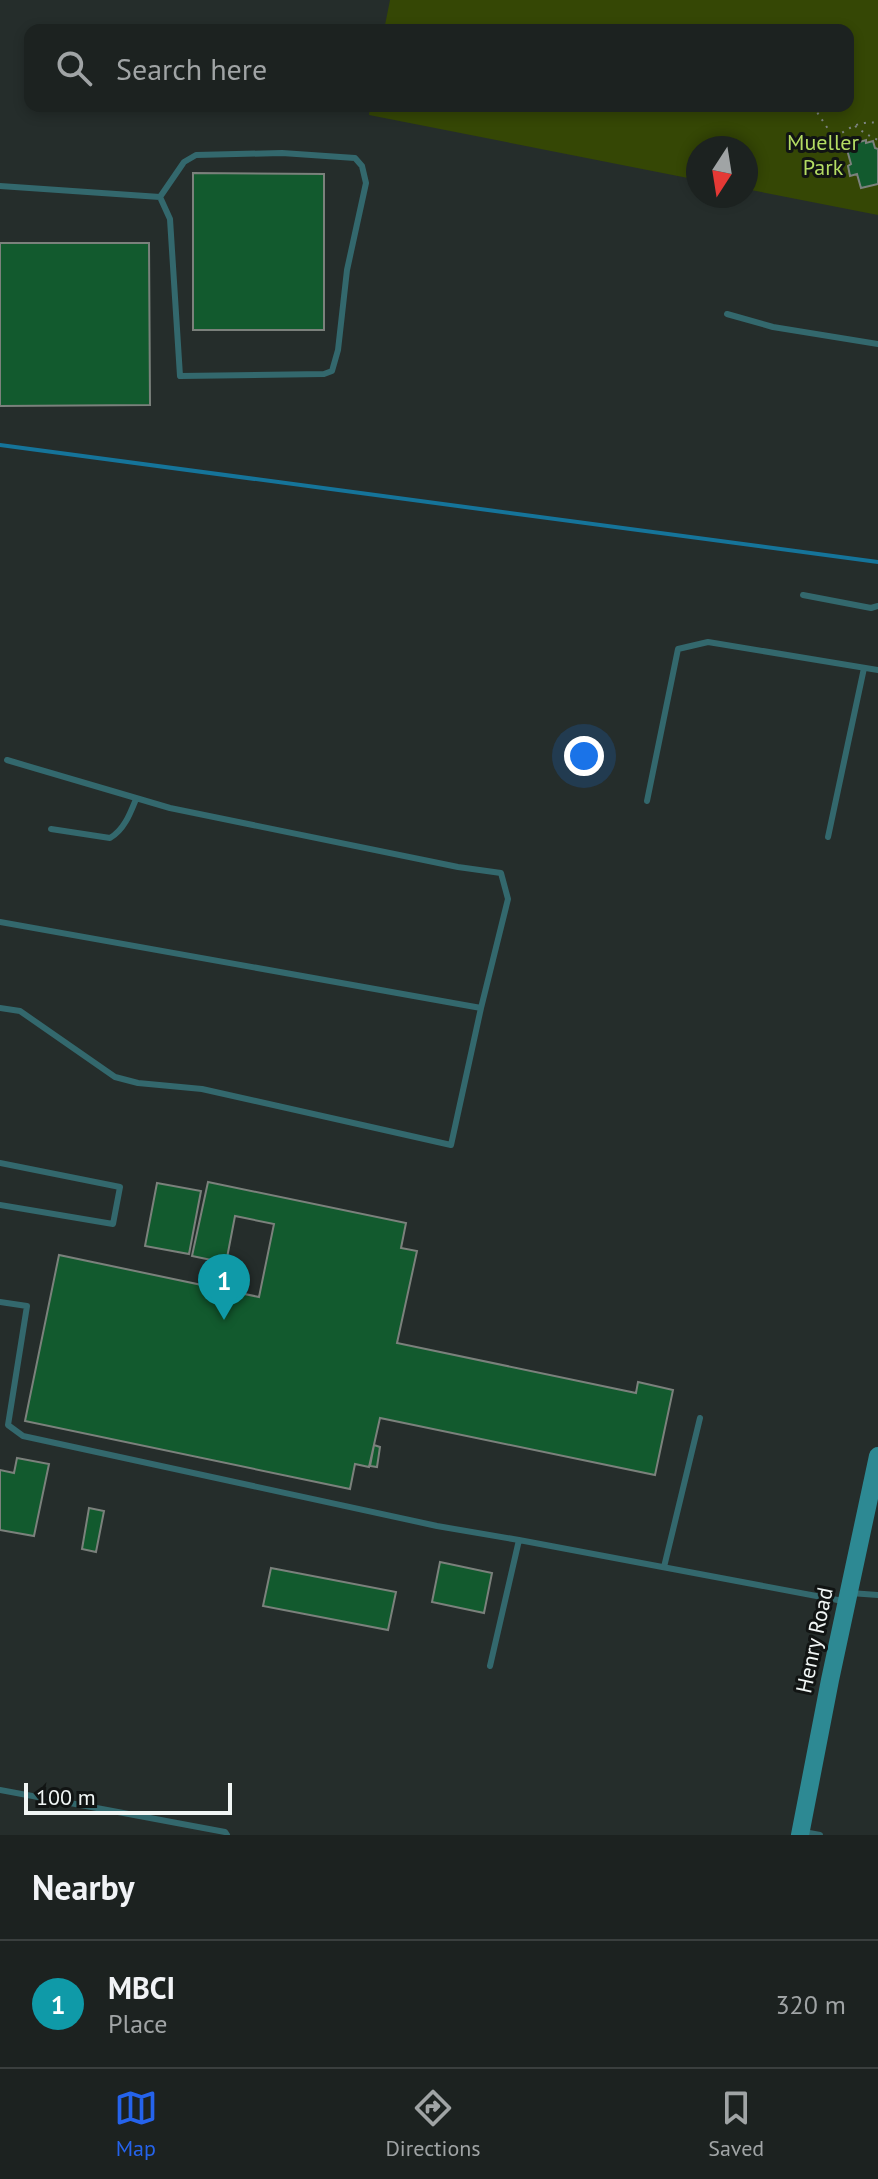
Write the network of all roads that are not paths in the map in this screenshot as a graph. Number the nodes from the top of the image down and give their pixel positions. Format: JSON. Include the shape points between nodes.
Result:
{"nodes":[{"id":1,"x":0,"y":186,"type":"edge"},
{"id":2,"x":160,"y":197,"type":"junction"},
{"id":3,"x":727,"y":314,"type":"dead end"},
{"id":4,"x":878,"y":344,"type":"edge"},
{"id":5,"x":803,"y":595,"type":"dead end"},
{"id":6,"x":878,"y":606,"type":"edge"},
{"id":7,"x":864,"y":668,"type":"junction"},
{"id":8,"x":878,"y":670,"type":"edge"},
{"id":9,"x":7,"y":760,"type":"dead end"},
{"id":10,"x":136,"y":799,"type":"junction"},
{"id":11,"x":647,"y":801,"type":"dead end"},
{"id":12,"x":51,"y":829,"type":"dead end"},
{"id":13,"x":828,"y":837,"type":"dead end"},
{"id":14,"x":0,"y":922,"type":"edge"},
{"id":15,"x":0,"y":1008,"type":"edge"},
{"id":16,"x":481,"y":1008,"type":"junction"},
{"id":17,"x":0,"y":1163,"type":"edge"},
{"id":18,"x":0,"y":1205,"type":"edge"},
{"id":19,"x":0,"y":1302,"type":"edge"},
{"id":20,"x":700,"y":1418,"type":"dead end"},
{"id":21,"x":878,"y":1456,"type":"edge"},
{"id":22,"x":519,"y":1540,"type":"junction"},
{"id":23,"x":664,"y":1567,"type":"junction"},
{"id":24,"x":878,"y":1595,"type":"edge"},
{"id":25,"x":848,"y":1598,"type":"junction"},
{"id":26,"x":490,"y":1666,"type":"dead end"},
{"id":27,"x":0,"y":1790,"type":"edge"},
{"id":28,"x":807,"y":1834,"type":"edge"},
{"id":29,"x":227,"y":1835,"type":"edge"}],
"edges":[{"from":1,"to":2,"type":"lane"},
{"from":2,"to":2,"type":"lane","via":[[184,162],[196,155],[355,158],[366,183],[332,371],[180,376],[170,219]]},
{"from":3,"to":4,"type":"lane"},
{"from":5,"to":6,"type":"lane"},
{"from":7,"to":8,"type":"lane"},
{"from":7,"to":11,"type":"lane","via":[[708,642],[678,649]]},
{"from":7,"to":13,"type":"lane"},
{"from":9,"to":10,"type":"lane"},
{"from":10,"to":12,"type":"lane","via":[[110,838]]},
{"from":10,"to":16,"type":"lane","via":[[501,873],[508,899]]},
{"from":14,"to":16,"type":"lane"},
{"from":15,"to":16,"type":"lane","via":[[20,1011],[115,1077],[202,1089],[451,1145]]},
{"from":17,"to":18,"type":"lane","via":[[120,1187],[113,1224]]},
{"from":19,"to":22,"type":"lane","via":[[27,1306],[8,1425],[23,1436]]},
{"from":20,"to":23,"type":"lane"},
{"from":21,"to":25,"type":"street","name":"Henry Road"},
{"from":22,"to":23,"type":"lane"},
{"from":22,"to":26,"type":"lane"},
{"from":23,"to":25,"type":"lane"},
{"from":24,"to":25,"type":"lane"},
{"from":25,"to":28,"type":"street","name":"Henry Road"},
{"from":27,"to":29,"type":"lane"}]}
